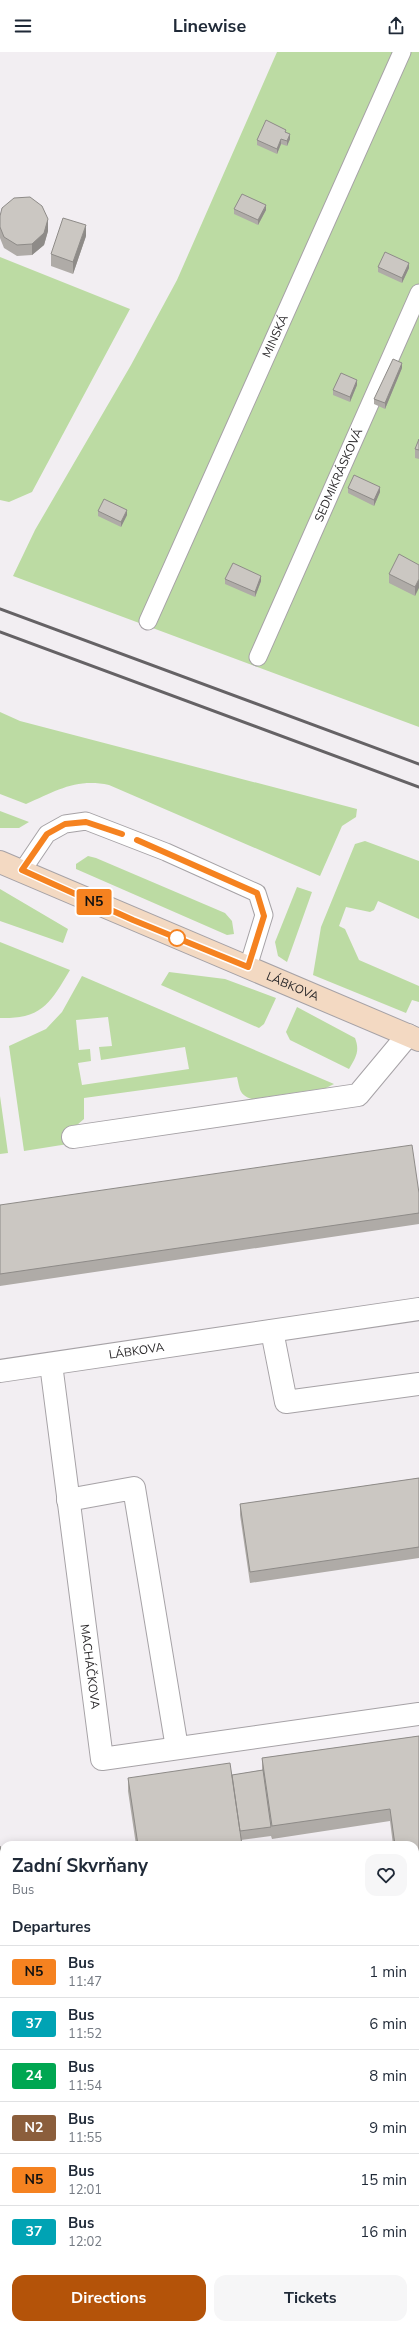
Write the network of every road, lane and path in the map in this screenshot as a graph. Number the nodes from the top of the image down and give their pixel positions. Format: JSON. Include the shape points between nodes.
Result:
{"nodes":[{"id":1,"x":402,"y":52,"type":"edge"},
{"id":2,"x":419,"y":292,"type":"edge"},
{"id":3,"x":148,"y":621,"type":"dead end"},
{"id":4,"x":258,"y":657,"type":"dead end"},
{"id":5,"x":0,"y":862,"type":"edge"},
{"id":6,"x":22,"y":870,"type":"junction"},
{"id":7,"x":248,"y":967,"type":"junction"},
{"id":8,"x":413,"y":1038,"type":"edge"},
{"id":9,"x":72,"y":1137,"type":"dead end"},
{"id":10,"x":419,"y":1309,"type":"edge"},
{"id":11,"x":272,"y":1331,"type":"junction"},
{"id":12,"x":51,"y":1364,"type":"junction"},
{"id":13,"x":0,"y":1371,"type":"edge"},
{"id":14,"x":419,"y":1384,"type":"edge"},
{"id":15,"x":68,"y":1500,"type":"junction"},
{"id":16,"x":419,"y":1714,"type":"edge"},
{"id":17,"x":177,"y":1748,"type":"junction"}],
"edges":[{"from":1,"to":3,"type":"lane","name":"MINSKÁ"},
{"from":2,"to":4,"type":"lane","name":"SEDMIKRÁSKOVÁ"},
{"from":5,"to":6,"type":"street","name":"LÁBKOVA"},
{"from":6,"to":7,"type":"street","name":"LÁBKOVA","via":[[133,920]]},
{"from":6,"to":7,"type":"lane","via":[[47,834],[65,824],[86,822],[166,852],[257,893],[264,916]]},
{"from":7,"to":8,"type":"street","name":"LÁBKOVA"},
{"from":8,"to":9,"type":"street","name":"LÁBKOVA","via":[[358,1095]]},
{"from":10,"to":11,"type":"street","name":"LÁBKOVA"},
{"from":11,"to":12,"type":"street","name":"LÁBKOVA"},
{"from":11,"to":14,"type":"street","via":[[286,1402]]},
{"from":12,"to":13,"type":"street","name":"LÁBKOVA"},
{"from":12,"to":15,"type":"street","name":"MACHÁČKOVA"},
{"from":15,"to":17,"type":"street","via":[[134,1488]]},
{"from":15,"to":17,"type":"street","name":"MACHÁČKOVA","via":[[102,1759]]},
{"from":16,"to":17,"type":"street","name":"MACHÁČKOVA"}]}
